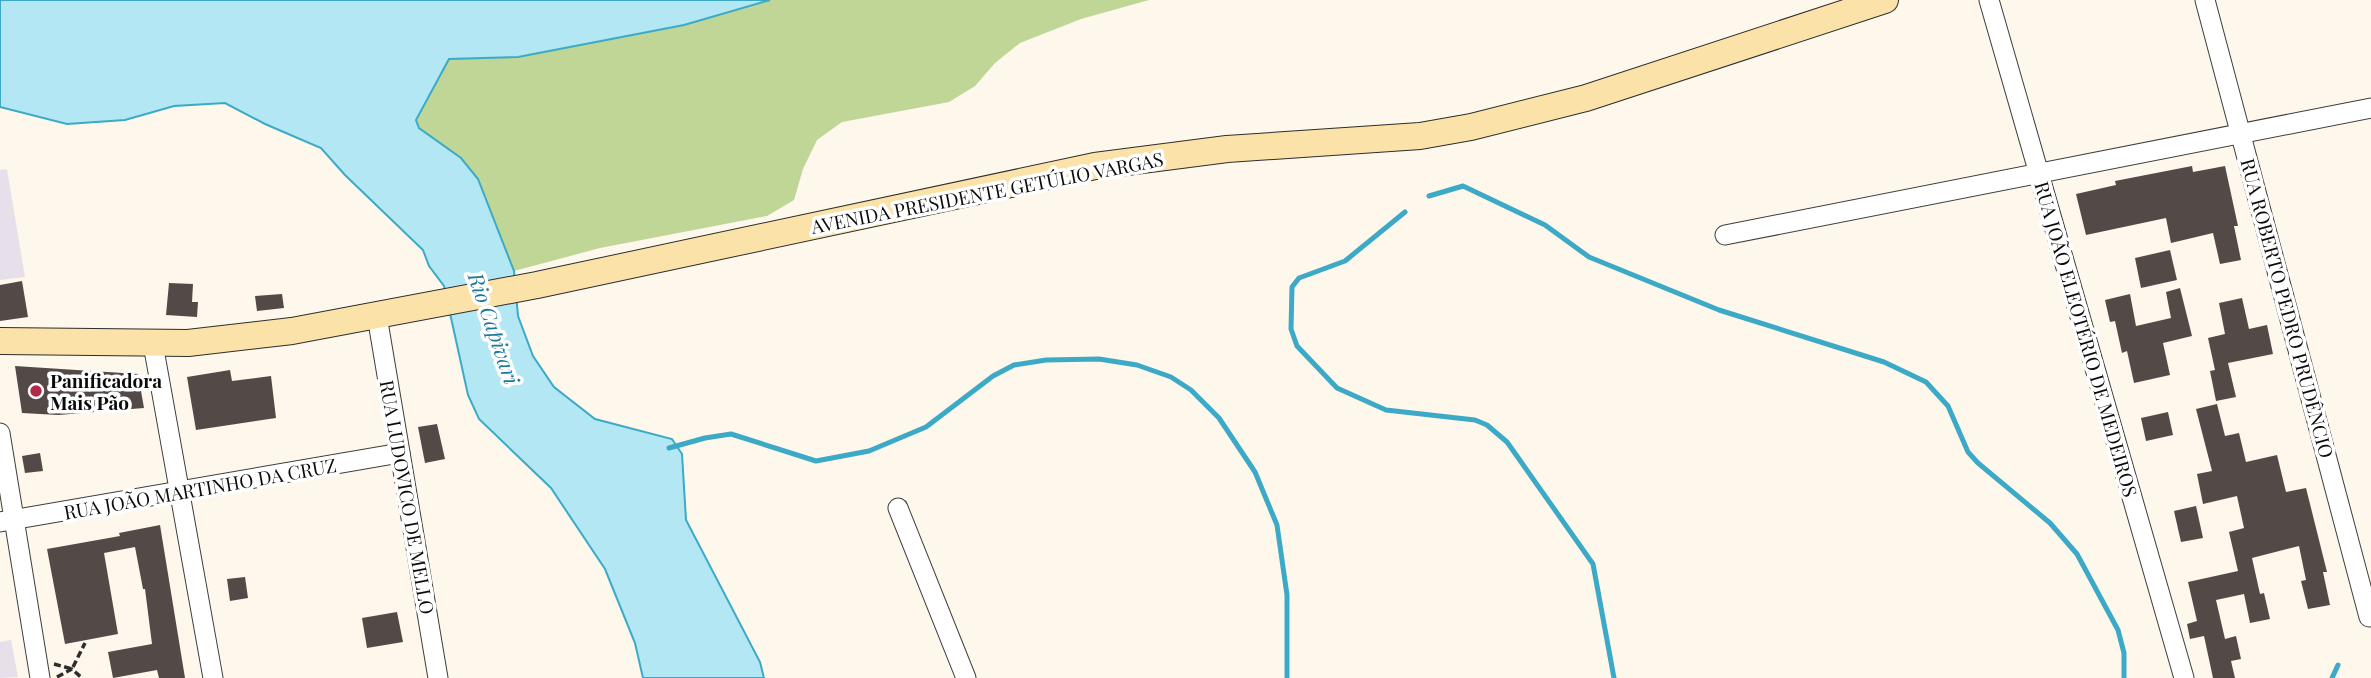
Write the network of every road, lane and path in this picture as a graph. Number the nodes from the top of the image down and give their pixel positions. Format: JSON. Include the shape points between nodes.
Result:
{"nodes":[{"id":1,"x":1885,"y":0,"type":"edge"},
{"id":2,"x":1989,"y":0,"type":"edge"},
{"id":3,"x":2205,"y":0,"type":"edge"},
{"id":4,"x":2371,"y":108,"type":"edge"},
{"id":5,"x":2242,"y":133,"type":"junction"},
{"id":6,"x":2039,"y":173,"type":"junction"},
{"id":7,"x":1726,"y":235,"type":"dead end"},
{"id":8,"x":377,"y":316,"type":"junction"},
{"id":9,"x":0,"y":341,"type":"edge"},
{"id":10,"x":153,"y":344,"type":"junction"},
{"id":11,"x":0,"y":433,"type":"edge"},
{"id":12,"x":400,"y":453,"type":"junction"},
{"id":13,"x":180,"y":491,"type":"junction"},
{"id":14,"x":898,"y":508,"type":"dead end"},
{"id":15,"x":7,"y":521,"type":"edge"},
{"id":16,"x":2369,"y":617,"type":"dead end"},
{"id":17,"x":85,"y":643,"type":"dead end"},
{"id":18,"x":72,"y":669,"type":"junction"},
{"id":19,"x":39,"y":671,"type":"edge"},
{"id":20,"x":55,"y":678,"type":"edge"},
{"id":21,"x":82,"y":678,"type":"edge"},
{"id":22,"x":213,"y":678,"type":"edge"},
{"id":23,"x":438,"y":678,"type":"edge"},
{"id":24,"x":966,"y":678,"type":"edge"},
{"id":25,"x":2184,"y":678,"type":"edge"}],
"edges":[{"from":1,"to":8,"type":"main road","name":"AVENIDA PRESIDENTE GETÚLIO VARGAS","via":[[1586,98],[1471,127],[1420,136],[1227,149],[1096,166]]},
{"from":2,"to":6,"type":"street","name":"RUA JOÃO ELEOTÉRIO DE MEDEIROS"},
{"from":3,"to":5,"type":"street","name":"RUA ROBERTO PEDRO PRUDÊNCIO"},
{"from":4,"to":5,"type":"street"},
{"from":5,"to":6,"type":"street"},
{"from":5,"to":16,"type":"street","name":"RUA ROBERTO PEDRO PRUDÊNCIO"},
{"from":6,"to":7,"type":"street"},
{"from":6,"to":25,"type":"street","name":"RUA JOÃO ELEOTÉRIO DE MEDEIROS"},
{"from":8,"to":10,"type":"main road","name":"AVENIDA PRESIDENTE GETÚLIO VARGAS","via":[[252,337]]},
{"from":8,"to":12,"type":"street","name":"RUA LUDOVICO DE MELLO"},
{"from":9,"to":10,"type":"main road","name":"AVENIDA PRESIDENTE GETÚLIO VARGAS"},
{"from":10,"to":13,"type":"street"},
{"from":11,"to":15,"type":"street"},
{"from":12,"to":13,"type":"street","name":"RUA JOÃO MARTINHO DA CRUZ"},
{"from":12,"to":23,"type":"street","name":"RUA LUDOVICO DE MELLO"},
{"from":13,"to":15,"type":"street","name":"RUA JOÃO MARTINHO DA CRUZ"},
{"from":13,"to":22,"type":"street"},
{"from":14,"to":24,"type":"street"},
{"from":15,"to":19,"type":"street"},
{"from":17,"to":18,"type":"path"},
{"from":18,"to":19,"type":"path","via":[[49,663]]},
{"from":18,"to":20,"type":"path"},
{"from":18,"to":21,"type":"path"}]}
